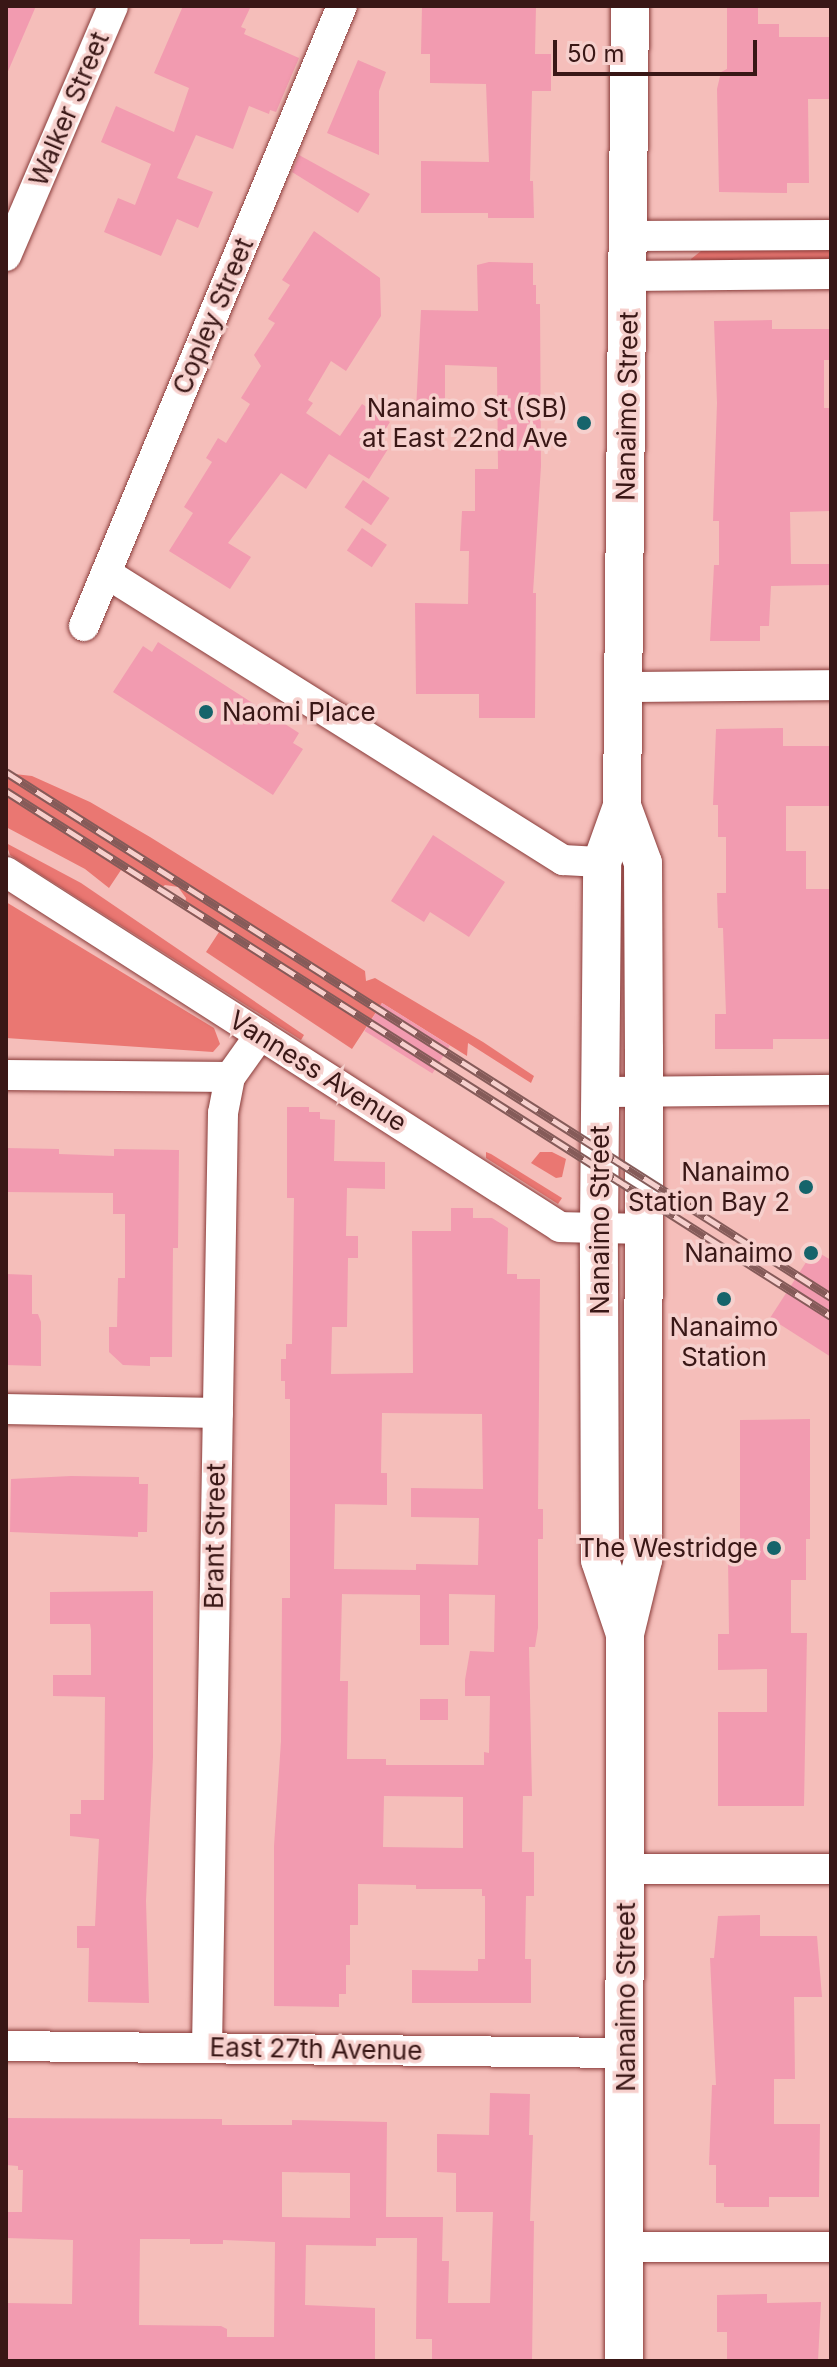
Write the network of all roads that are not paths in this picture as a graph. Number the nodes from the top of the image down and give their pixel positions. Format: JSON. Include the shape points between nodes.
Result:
{"nodes":[{"id":1,"x":113,"y":6,"type":"edge"},
{"id":2,"x":342,"y":6,"type":"edge"},
{"id":3,"x":630,"y":6,"type":"edge"},
{"id":4,"x":831,"y":235,"type":"edge"},
{"id":5,"x":630,"y":236,"type":"junction"},
{"id":6,"x":6,"y":256,"type":"edge"},
{"id":7,"x":831,"y":274,"type":"edge"},
{"id":8,"x":629,"y":276,"type":"junction"},
{"id":9,"x":106,"y":573,"type":"junction"},
{"id":10,"x":84,"y":626,"type":"dead end"},
{"id":11,"x":831,"y":685,"type":"edge"},
{"id":12,"x":622,"y":687,"type":"junction"},
{"id":13,"x":622,"y":806,"type":"junction"},
{"id":14,"x":602,"y":862,"type":"junction"},
{"id":15,"x":6,"y":872,"type":"edge"},
{"id":16,"x":260,"y":1035,"type":"junction"},
{"id":17,"x":6,"y":1075,"type":"edge"},
{"id":18,"x":230,"y":1077,"type":"junction"},
{"id":19,"x":831,"y":1090,"type":"edge"},
{"id":20,"x":600,"y":1092,"type":"junction"},
{"id":21,"x":644,"y":1092,"type":"junction"},
{"id":22,"x":599,"y":1228,"type":"junction"},
{"id":23,"x":642,"y":1229,"type":"junction"},
{"id":24,"x":6,"y":1409,"type":"edge"},
{"id":25,"x":218,"y":1413,"type":"junction"},
{"id":26,"x":625,"y":1634,"type":"junction"},
{"id":27,"x":626,"y":1869,"type":"junction"},
{"id":28,"x":831,"y":1869,"type":"edge"},
{"id":29,"x":6,"y":2046,"type":"edge"},
{"id":30,"x":207,"y":2048,"type":"junction"},
{"id":31,"x":626,"y":2053,"type":"junction"},
{"id":32,"x":625,"y":2247,"type":"junction"},
{"id":33,"x":831,"y":2247,"type":"edge"},
{"id":34,"x":624,"y":2361,"type":"edge"}],
"edges":[{"from":1,"to":6,"type":"street","name":"Walker Street"},
{"from":2,"to":9,"type":"street","name":"Copley Street"},
{"from":3,"to":5,"type":"main road","name":"Nanaimo Street"},
{"from":4,"to":5,"type":"street"},
{"from":5,"to":8,"type":"main road","name":"Nanaimo Street"},
{"from":7,"to":8,"type":"street"},
{"from":8,"to":12,"type":"main road","name":"Nanaimo Street"},
{"from":9,"to":10,"type":"street","name":"Copley Street"},
{"from":9,"to":14,"type":"street","via":[[563,860]]},
{"from":11,"to":12,"type":"street"},
{"from":12,"to":13,"type":"main road","name":"Nanaimo Street"},
{"from":13,"to":14,"type":"main road","name":"Nanaimo Street"},
{"from":13,"to":21,"type":"main road","name":"Nanaimo Street","via":[[643,863]]},
{"from":14,"to":20,"type":"main road","name":"Nanaimo Street"},
{"from":15,"to":16,"type":"street","name":"Vanness Avenue"},
{"from":16,"to":18,"type":"street","name":"Brant Street"},
{"from":16,"to":22,"type":"street","name":"Vanness Avenue","via":[[560,1227]]},
{"from":17,"to":18,"type":"street"},
{"from":18,"to":25,"type":"street","name":"Brant Street","via":[[223,1113]]},
{"from":19,"to":21,"type":"street"},
{"from":20,"to":21,"type":"street"},
{"from":20,"to":22,"type":"main road","name":"Nanaimo Street"},
{"from":21,"to":23,"type":"main road","name":"Nanaimo Street"},
{"from":22,"to":23,"type":"street","name":"Vanness Avenue"},
{"from":22,"to":26,"type":"main road","name":"Nanaimo Street","via":[[600,1560]]},
{"from":23,"to":26,"type":"main road","name":"Nanaimo Street","via":[[643,1560]]},
{"from":24,"to":25,"type":"street"},
{"from":25,"to":30,"type":"street","name":"Brant Street"},
{"from":26,"to":27,"type":"main road","name":"Nanaimo Street"},
{"from":27,"to":28,"type":"street"},
{"from":27,"to":31,"type":"main road","name":"Nanaimo Street"},
{"from":29,"to":30,"type":"street","name":"East 27th Avenue"},
{"from":30,"to":31,"type":"street","name":"East 27th Avenue"},
{"from":31,"to":32,"type":"main road","name":"Nanaimo Street"},
{"from":32,"to":33,"type":"street"},
{"from":32,"to":34,"type":"main road","name":"Nanaimo Street"}]}
